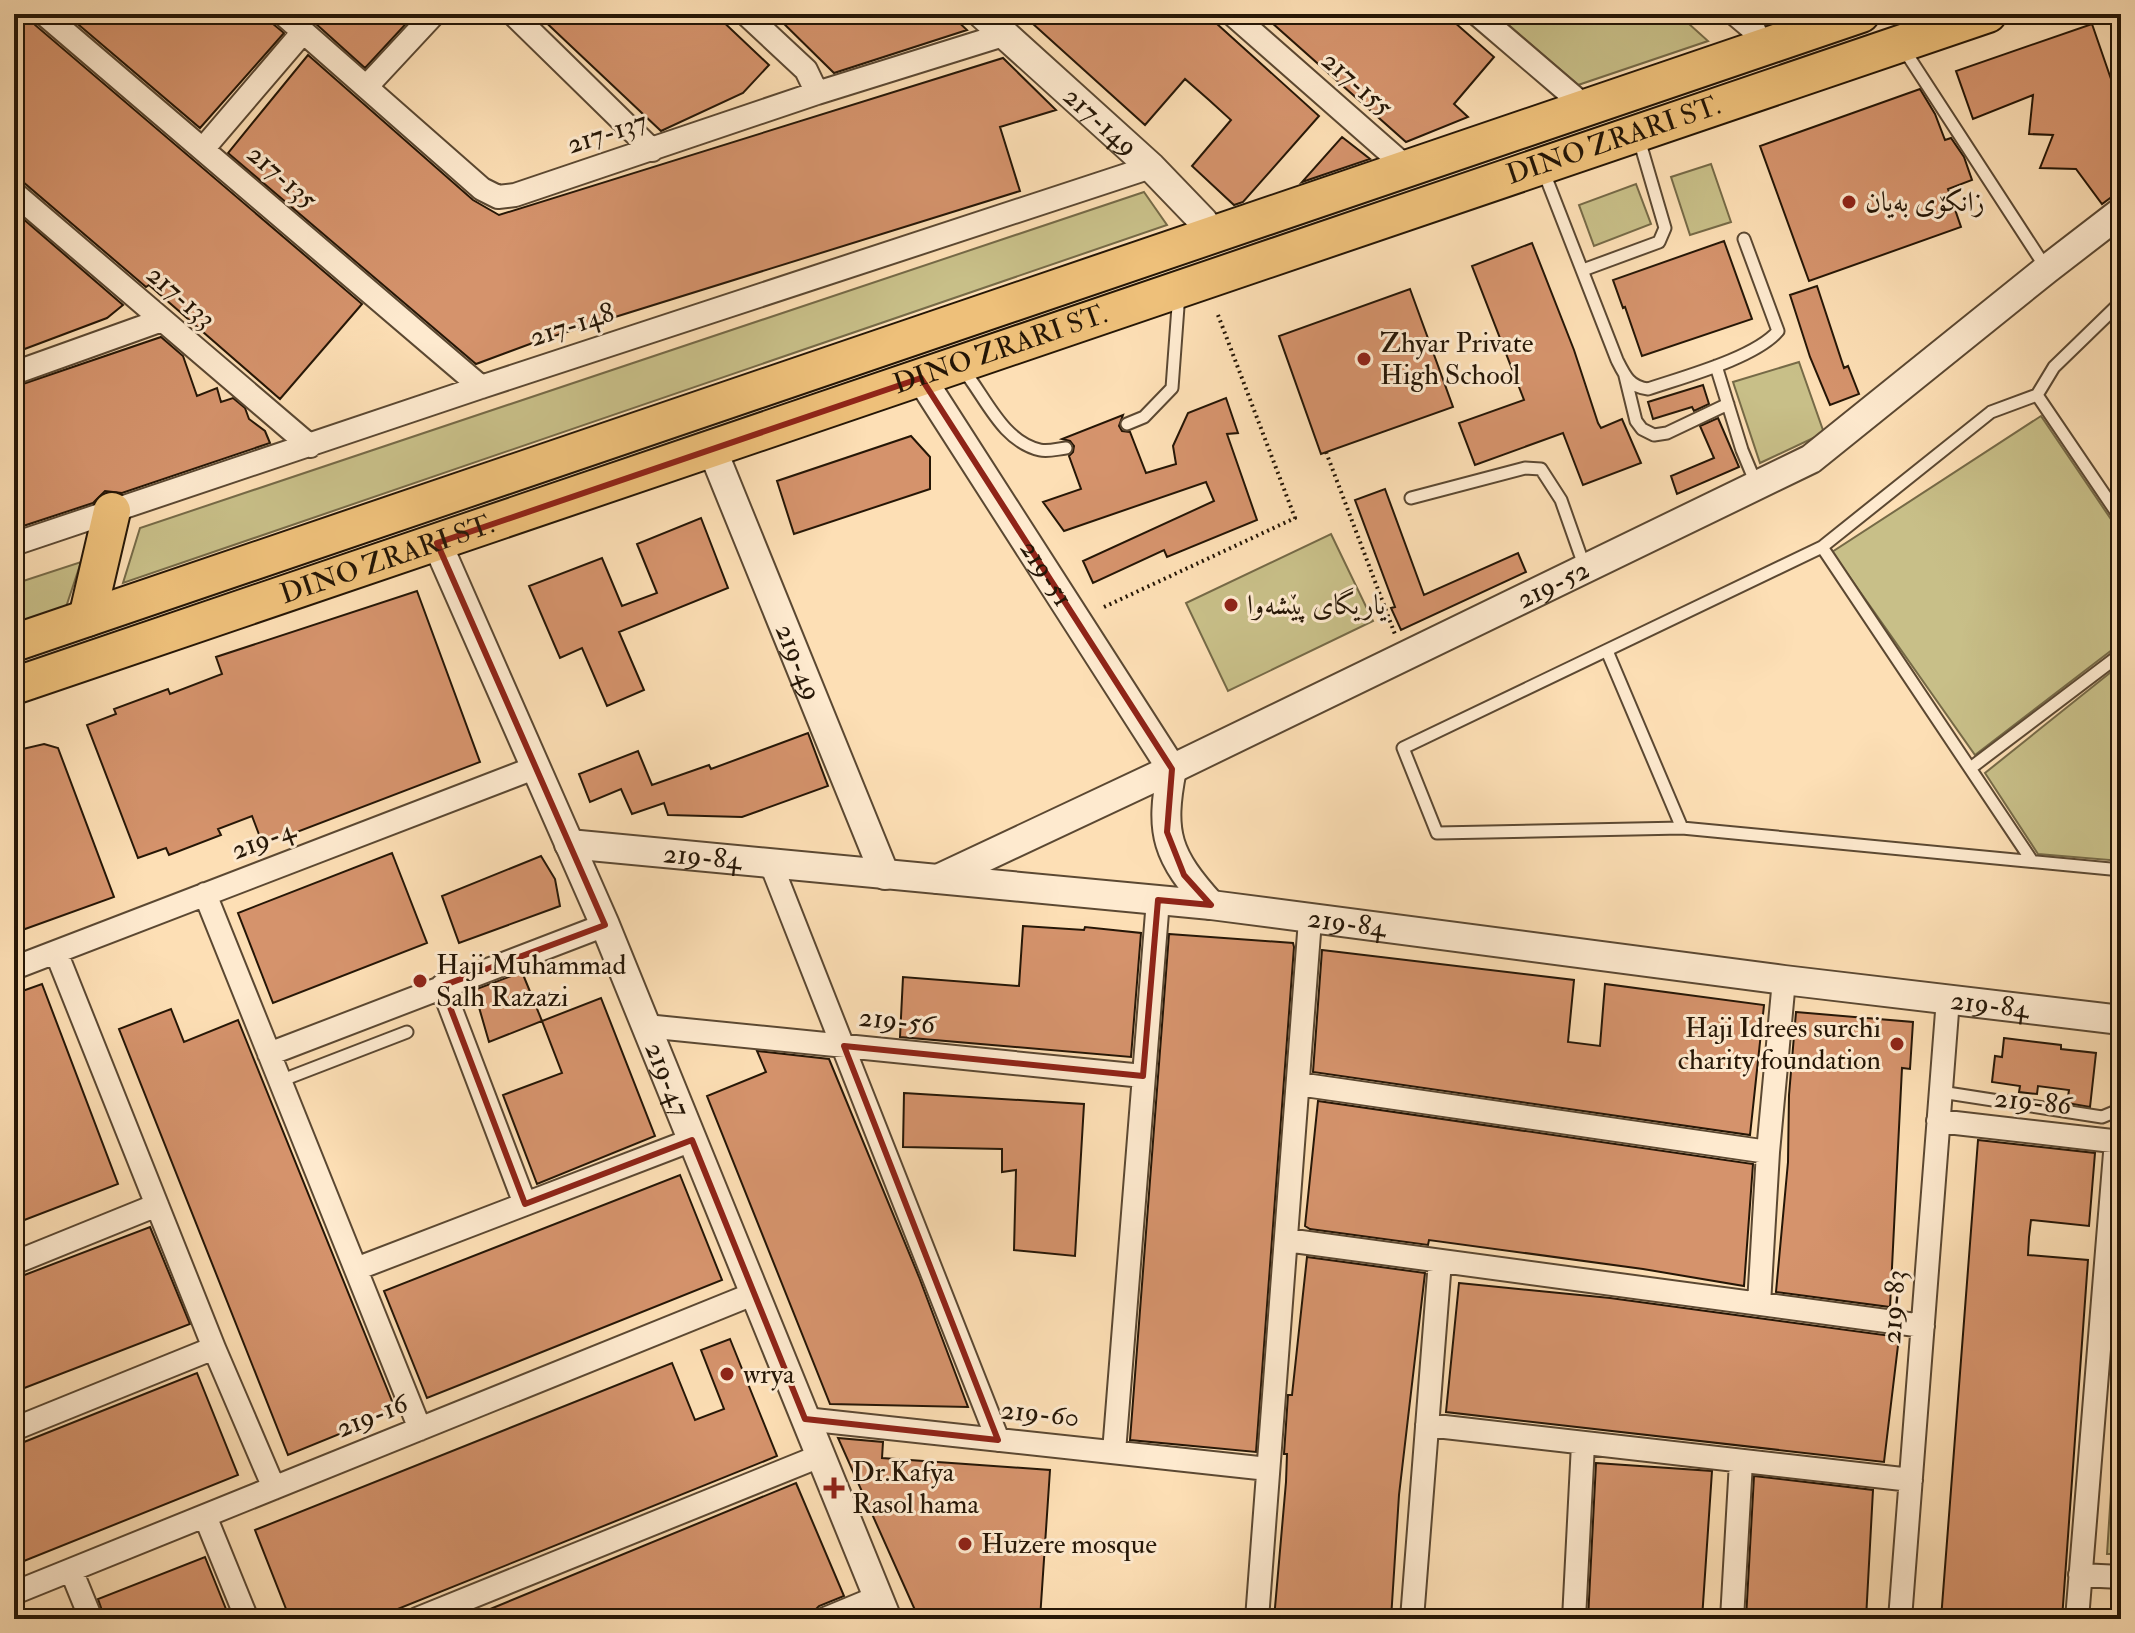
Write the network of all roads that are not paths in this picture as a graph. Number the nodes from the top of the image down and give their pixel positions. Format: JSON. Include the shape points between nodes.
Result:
{"nodes":[{"id":1,"x":44,"y":14,"type":"edge"},
{"id":2,"x":283,"y":14,"type":"edge"},
{"id":3,"x":434,"y":14,"type":"edge"},
{"id":4,"x":513,"y":14,"type":"edge"},
{"id":5,"x":746,"y":14,"type":"edge"},
{"id":6,"x":982,"y":14,"type":"edge"},
{"id":7,"x":1232,"y":14,"type":"edge"},
{"id":8,"x":1477,"y":14,"type":"edge"},
{"id":9,"x":1735,"y":14,"type":"edge"},
{"id":10,"x":1861,"y":14,"type":"edge"},
{"id":11,"x":1988,"y":14,"type":"edge"},
{"id":12,"x":303,"y":32,"type":"junction"},
{"id":13,"x":1003,"y":35,"type":"junction"},
{"id":14,"x":1899,"y":43,"type":"junction"},
{"id":15,"x":1763,"y":48,"type":"junction"},
{"id":16,"x":367,"y":86,"type":"junction"},
{"id":17,"x":817,"y":93,"type":"junction"},
{"id":18,"x":1579,"y":110,"type":"junction"},
{"id":19,"x":1637,"y":131,"type":"junction"},
{"id":20,"x":203,"y":149,"type":"junction"},
{"id":21,"x":652,"y":150,"type":"junction"},
{"id":22,"x":1541,"y":164,"type":"junction"},
{"id":23,"x":1151,"y":167,"type":"junction"},
{"id":24,"x":1404,"y":170,"type":"junction"},
{"id":25,"x":14,"y":193,"type":"edge"},
{"id":26,"x":2121,"y":212,"type":"edge"},
{"id":27,"x":1213,"y":236,"type":"junction"},
{"id":28,"x":1744,"y":239,"type":"dead end"},
{"id":29,"x":2047,"y":269,"type":"junction"},
{"id":30,"x":1583,"y":270,"type":"junction"},
{"id":31,"x":1179,"y":289,"type":"junction"},
{"id":32,"x":2121,"y":302,"type":"edge"},
{"id":33,"x":162,"y":320,"type":"junction"},
{"id":34,"x":960,"y":365,"type":"junction"},
{"id":35,"x":1716,"y":366,"type":"junction"},
{"id":36,"x":14,"y":373,"type":"edge"},
{"id":37,"x":1625,"y":376,"type":"junction"},
{"id":38,"x":921,"y":378,"type":"junction"},
{"id":39,"x":481,"y":387,"type":"junction"},
{"id":40,"x":2037,"y":395,"type":"junction"},
{"id":41,"x":1728,"y":404,"type":"junction"},
{"id":42,"x":1127,"y":424,"type":"dead end"},
{"id":43,"x":310,"y":446,"type":"junction"},
{"id":44,"x":1066,"y":448,"type":"dead end"},
{"id":45,"x":712,"y":449,"type":"junction"},
{"id":46,"x":1757,"y":486,"type":"junction"},
{"id":47,"x":1411,"y":498,"type":"dead end"},
{"id":48,"x":112,"y":511,"type":"junction"},
{"id":49,"x":2121,"y":519,"type":"edge"},
{"id":50,"x":437,"y":543,"type":"junction"},
{"id":51,"x":14,"y":544,"type":"edge"},
{"id":52,"x":1822,"y":547,"type":"junction"},
{"id":53,"x":1585,"y":569,"type":"junction"},
{"id":54,"x":87,"y":618,"type":"junction"},
{"id":55,"x":14,"y":643,"type":"edge"},
{"id":56,"x":1607,"y":651,"type":"junction"},
{"id":57,"x":2121,"y":654,"type":"edge"},
{"id":58,"x":14,"y":686,"type":"edge"},
{"id":59,"x":1972,"y":767,"type":"junction"},
{"id":60,"x":534,"y":768,"type":"junction"},
{"id":61,"x":1172,"y":769,"type":"junction"},
{"id":62,"x":1682,"y":828,"type":"junction"},
{"id":63,"x":569,"y":844,"type":"junction"},
{"id":64,"x":2032,"y":861,"type":"junction"},
{"id":65,"x":771,"y":864,"type":"junction"},
{"id":66,"x":2121,"y":870,"type":"edge"},
{"id":67,"x":885,"y":875,"type":"junction"},
{"id":68,"x":937,"y":879,"type":"junction"},
{"id":69,"x":205,"y":894,"type":"junction"},
{"id":70,"x":1158,"y":900,"type":"junction"},
{"id":71,"x":1211,"y":905,"type":"junction"},
{"id":72,"x":1310,"y":920,"type":"junction"},
{"id":73,"x":605,"y":925,"type":"junction"},
{"id":74,"x":56,"y":952,"type":"junction"},
{"id":75,"x":14,"y":968,"type":"edge"},
{"id":76,"x":1784,"y":980,"type":"junction"},
{"id":77,"x":442,"y":986,"type":"junction"},
{"id":78,"x":1948,"y":999,"type":"junction"},
{"id":79,"x":2121,"y":1020,"type":"edge"},
{"id":80,"x":646,"y":1026,"type":"junction"},
{"id":81,"x":407,"y":1032,"type":"dead end"},
{"id":82,"x":844,"y":1046,"type":"junction"},
{"id":83,"x":269,"y":1054,"type":"junction"},
{"id":84,"x":1143,"y":1076,"type":"junction"},
{"id":85,"x":280,"y":1081,"type":"junction"},
{"id":86,"x":1298,"y":1084,"type":"junction"},
{"id":87,"x":1941,"y":1092,"type":"junction"},
{"id":88,"x":2121,"y":1104,"type":"edge"},
{"id":89,"x":1938,"y":1121,"type":"junction"},
{"id":90,"x":692,"y":1140,"type":"junction"},
{"id":91,"x":2119,"y":1142,"type":"edge"},
{"id":92,"x":1768,"y":1152,"type":"junction"},
{"id":93,"x":525,"y":1204,"type":"junction"},
{"id":94,"x":157,"y":1205,"type":"junction"},
{"id":95,"x":1286,"y":1240,"type":"junction"},
{"id":96,"x":1440,"y":1261,"type":"junction"},
{"id":97,"x":14,"y":1263,"type":"edge"},
{"id":98,"x":356,"y":1269,"type":"junction"},
{"id":99,"x":753,"y":1294,"type":"junction"},
{"id":100,"x":1759,"y":1304,"type":"junction"},
{"id":101,"x":2112,"y":1313,"type":"edge"},
{"id":102,"x":1923,"y":1326,"type":"junction"},
{"id":103,"x":214,"y":1348,"type":"junction"},
{"id":104,"x":805,"y":1419,"type":"junction"},
{"id":105,"x":1427,"y":1425,"type":"junction"},
{"id":106,"x":14,"y":1429,"type":"edge"},
{"id":107,"x":420,"y":1429,"type":"junction"},
{"id":108,"x":998,"y":1440,"type":"junction"},
{"id":109,"x":1583,"y":1444,"type":"junction"},
{"id":110,"x":1114,"y":1452,"type":"junction"},
{"id":111,"x":820,"y":1456,"type":"junction"},
{"id":112,"x":1741,"y":1462,"type":"junction"},
{"id":113,"x":1268,"y":1469,"type":"junction"},
{"id":114,"x":1911,"y":1480,"type":"junction"},
{"id":115,"x":274,"y":1488,"type":"junction"},
{"id":116,"x":205,"y":1516,"type":"junction"},
{"id":117,"x":71,"y":1570,"type":"junction"},
{"id":118,"x":2080,"y":1575,"type":"junction"},
{"id":119,"x":2121,"y":1577,"type":"edge"},
{"id":120,"x":14,"y":1593,"type":"edge"},
{"id":121,"x":882,"y":1608,"type":"edge"},
{"id":122,"x":91,"y":1619,"type":"edge"},
{"id":123,"x":247,"y":1619,"type":"edge"},
{"id":124,"x":417,"y":1619,"type":"edge"},
{"id":125,"x":825,"y":1619,"type":"edge"},
{"id":126,"x":1257,"y":1619,"type":"edge"},
{"id":127,"x":1412,"y":1619,"type":"edge"},
{"id":128,"x":1574,"y":1619,"type":"edge"},
{"id":129,"x":1732,"y":1619,"type":"edge"},
{"id":130,"x":1900,"y":1619,"type":"edge"},
{"id":131,"x":2077,"y":1619,"type":"edge"}],
"edges":[{"from":1,"to":20,"type":"street","name":"217-135"},
{"from":2,"to":12,"type":"street","name":"217-137"},
{"from":3,"to":16,"type":"street"},
{"from":4,"to":21,"type":"street"},
{"from":5,"to":17,"type":"street","via":[[806,70]]},
{"from":6,"to":13,"type":"street","name":"217-149"},
{"from":7,"to":24,"type":"street","name":"217-155"},
{"from":8,"to":18,"type":"street","via":[[1574,97]]},
{"from":9,"to":15,"type":"street","via":[[1754,30]]},
{"from":10,"to":15,"type":"main road","name":"DINO ZRARI ST."},
{"from":11,"to":14,"type":"main road","name":"DINO ZRARI ST."},
{"from":12,"to":16,"type":"street","name":"217-137"},
{"from":12,"to":20,"type":"street"},
{"from":13,"to":17,"type":"street","name":"217-137"},
{"from":13,"to":23,"type":"street","name":"217-149"},
{"from":14,"to":19,"type":"main road","name":"DINO ZRARI ST."},
{"from":14,"to":29,"type":"lane"},
{"from":15,"to":18,"type":"main road","name":"DINO ZRARI ST."},
{"from":16,"to":21,"type":"street","name":"217-137","via":[[482,189],[498,197]]},
{"from":17,"to":21,"type":"street","name":"217-137"},
{"from":18,"to":24,"type":"main road","name":"DINO ZRARI ST."},
{"from":19,"to":22,"type":"main road","name":"DINO ZRARI ST."},
{"from":19,"to":30,"type":"lane","via":[[1663,235],[1659,242]]},
{"from":20,"to":39,"type":"street","name":"217-135"},
{"from":22,"to":30,"type":"lane"},
{"from":22,"to":31,"type":"main road","name":"DINO ZRARI ST."},
{"from":23,"to":27,"type":"street","name":"217-149"},
{"from":23,"to":39,"type":"street","name":"217-148"},
{"from":24,"to":27,"type":"main road","name":"DINO ZRARI ST."},
{"from":25,"to":33,"type":"street","name":"217-133"},
{"from":26,"to":29,"type":"street","name":"219-52"},
{"from":27,"to":54,"type":"main road","name":"DINO ZRARI ST."},
{"from":28,"to":35,"type":"lane","via":[[1778,331],[1771,340]]},
{"from":29,"to":46,"type":"street","name":"219-52","via":[[1811,459]]},
{"from":30,"to":37,"type":"lane"},
{"from":31,"to":34,"type":"main road","name":"DINO ZRARI ST."},
{"from":31,"to":42,"type":"lane","via":[[1172,388],[1144,417]]},
{"from":32,"to":40,"type":"lane","via":[[2054,367]]},
{"from":33,"to":36,"type":"street"},
{"from":33,"to":43,"type":"street","name":"217-133"},
{"from":34,"to":38,"type":"main road","name":"DINO ZRARI ST."},
{"from":34,"to":44,"type":"lane","via":[[1000,423],[1021,443],[1043,451]]},
{"from":35,"to":37,"type":"lane","via":[[1648,389]]},
{"from":35,"to":41,"type":"lane"},
{"from":37,"to":41,"type":"lane","via":[[1636,421],[1654,435]]},
{"from":38,"to":45,"type":"main road","name":"DINO ZRARI ST."},
{"from":38,"to":61,"type":"street","name":"219-51"},
{"from":39,"to":43,"type":"street","name":"217-148"},
{"from":40,"to":49,"type":"lane"},
{"from":40,"to":52,"type":"lane","via":[[1991,412]]},
{"from":41,"to":46,"type":"lane"},
{"from":43,"to":48,"type":"street","name":"217-148"},
{"from":45,"to":50,"type":"main road","name":"DINO ZRARI ST."},
{"from":45,"to":67,"type":"street","name":"219-49"},
{"from":46,"to":53,"type":"street","name":"219-52"},
{"from":47,"to":53,"type":"lane","via":[[1525,468],[1541,469],[1561,500]]},
{"from":48,"to":51,"type":"street","name":"217-148"},
{"from":48,"to":54,"type":"main road"},
{"from":50,"to":58,"type":"main road","name":"DINO ZRARI ST."},
{"from":50,"to":60,"type":"street","name":"219-47"},
{"from":52,"to":56,"type":"lane"},
{"from":52,"to":59,"type":"lane"},
{"from":53,"to":61,"type":"street","name":"219-52"},
{"from":54,"to":55,"type":"main road","name":"DINO ZRARI ST."},
{"from":56,"to":62,"type":"lane"},
{"from":56,"to":62,"type":"lane","via":[[1403,748],[1437,833]]},
{"from":57,"to":59,"type":"lane"},
{"from":59,"to":64,"type":"lane"},
{"from":60,"to":63,"type":"street","name":"219-47"},
{"from":60,"to":69,"type":"street","name":"219-4"},
{"from":61,"to":68,"type":"street","name":"219-52"},
{"from":61,"to":71,"type":"street","via":[[1166,798],[1173,855]]},
{"from":62,"to":64,"type":"lane"},
{"from":63,"to":65,"type":"street","name":"219-84"},
{"from":63,"to":73,"type":"street","name":"219-47"},
{"from":64,"to":66,"type":"lane"},
{"from":65,"to":67,"type":"street","name":"219-84"},
{"from":65,"to":82,"type":"street"},
{"from":67,"to":68,"type":"street","name":"219-84"},
{"from":68,"to":70,"type":"street","name":"219-84"},
{"from":69,"to":74,"type":"street","name":"219-4"},
{"from":69,"to":83,"type":"street"},
{"from":70,"to":71,"type":"street","name":"219-84"},
{"from":70,"to":84,"type":"street"},
{"from":71,"to":72,"type":"street","name":"219-84"},
{"from":72,"to":76,"type":"street","name":"219-84"},
{"from":72,"to":86,"type":"street"},
{"from":73,"to":77,"type":"street"},
{"from":73,"to":80,"type":"street","name":"219-47"},
{"from":74,"to":75,"type":"street","name":"219-4"},
{"from":74,"to":94,"type":"street"},
{"from":76,"to":78,"type":"street","name":"219-84"},
{"from":76,"to":92,"type":"street"},
{"from":77,"to":83,"type":"street"},
{"from":77,"to":93,"type":"street"},
{"from":78,"to":79,"type":"street","name":"219-84"},
{"from":78,"to":87,"type":"street","name":"219-83"},
{"from":80,"to":82,"type":"street","name":"219-56"},
{"from":80,"to":90,"type":"street","name":"219-47"},
{"from":81,"to":85,"type":"lane"},
{"from":82,"to":84,"type":"street","name":"219-56"},
{"from":82,"to":108,"type":"street"},
{"from":83,"to":85,"type":"street"},
{"from":84,"to":110,"type":"street"},
{"from":85,"to":98,"type":"street"},
{"from":86,"to":92,"type":"street"},
{"from":86,"to":95,"type":"street"},
{"from":87,"to":88,"type":"lane","via":[[2102,1117]]},
{"from":87,"to":89,"type":"street","name":"219-83"},
{"from":89,"to":91,"type":"street","name":"219-86"},
{"from":89,"to":102,"type":"street","name":"219-83"},
{"from":90,"to":93,"type":"street"},
{"from":90,"to":99,"type":"street","name":"219-47"},
{"from":91,"to":101,"type":"street"},
{"from":92,"to":100,"type":"street"},
{"from":93,"to":98,"type":"street"},
{"from":94,"to":97,"type":"street"},
{"from":94,"to":103,"type":"street"},
{"from":95,"to":96,"type":"street"},
{"from":95,"to":113,"type":"street"},
{"from":96,"to":100,"type":"street"},
{"from":96,"to":105,"type":"street"},
{"from":98,"to":107,"type":"street"},
{"from":99,"to":104,"type":"street","name":"219-47"},
{"from":99,"to":107,"type":"street","name":"219-16"},
{"from":100,"to":102,"type":"street"},
{"from":101,"to":118,"type":"street"},
{"from":102,"to":114,"type":"street","name":"219-83"},
{"from":103,"to":106,"type":"street"},
{"from":103,"to":115,"type":"street"},
{"from":104,"to":108,"type":"street","name":"219-60"},
{"from":104,"to":111,"type":"street","name":"219-47"},
{"from":105,"to":109,"type":"street"},
{"from":105,"to":127,"type":"street"},
{"from":107,"to":115,"type":"street","name":"219-16"},
{"from":108,"to":110,"type":"street","name":"219-60"},
{"from":109,"to":112,"type":"street"},
{"from":109,"to":128,"type":"street"},
{"from":110,"to":113,"type":"street","name":"219-60"},
{"from":111,"to":121,"type":"street","name":"219-47"},
{"from":111,"to":124,"type":"street"},
{"from":112,"to":114,"type":"street"},
{"from":112,"to":129,"type":"street"},
{"from":113,"to":126,"type":"street"},
{"from":114,"to":130,"type":"street","name":"219-83"},
{"from":115,"to":116,"type":"street","name":"219-16"},
{"from":116,"to":117,"type":"street","name":"219-16"},
{"from":116,"to":123,"type":"street"},
{"from":117,"to":120,"type":"street","name":"219-16"},
{"from":117,"to":122,"type":"street"},
{"from":118,"to":119,"type":"street"},
{"from":118,"to":131,"type":"street"},
{"from":121,"to":125,"type":"street"}]}
